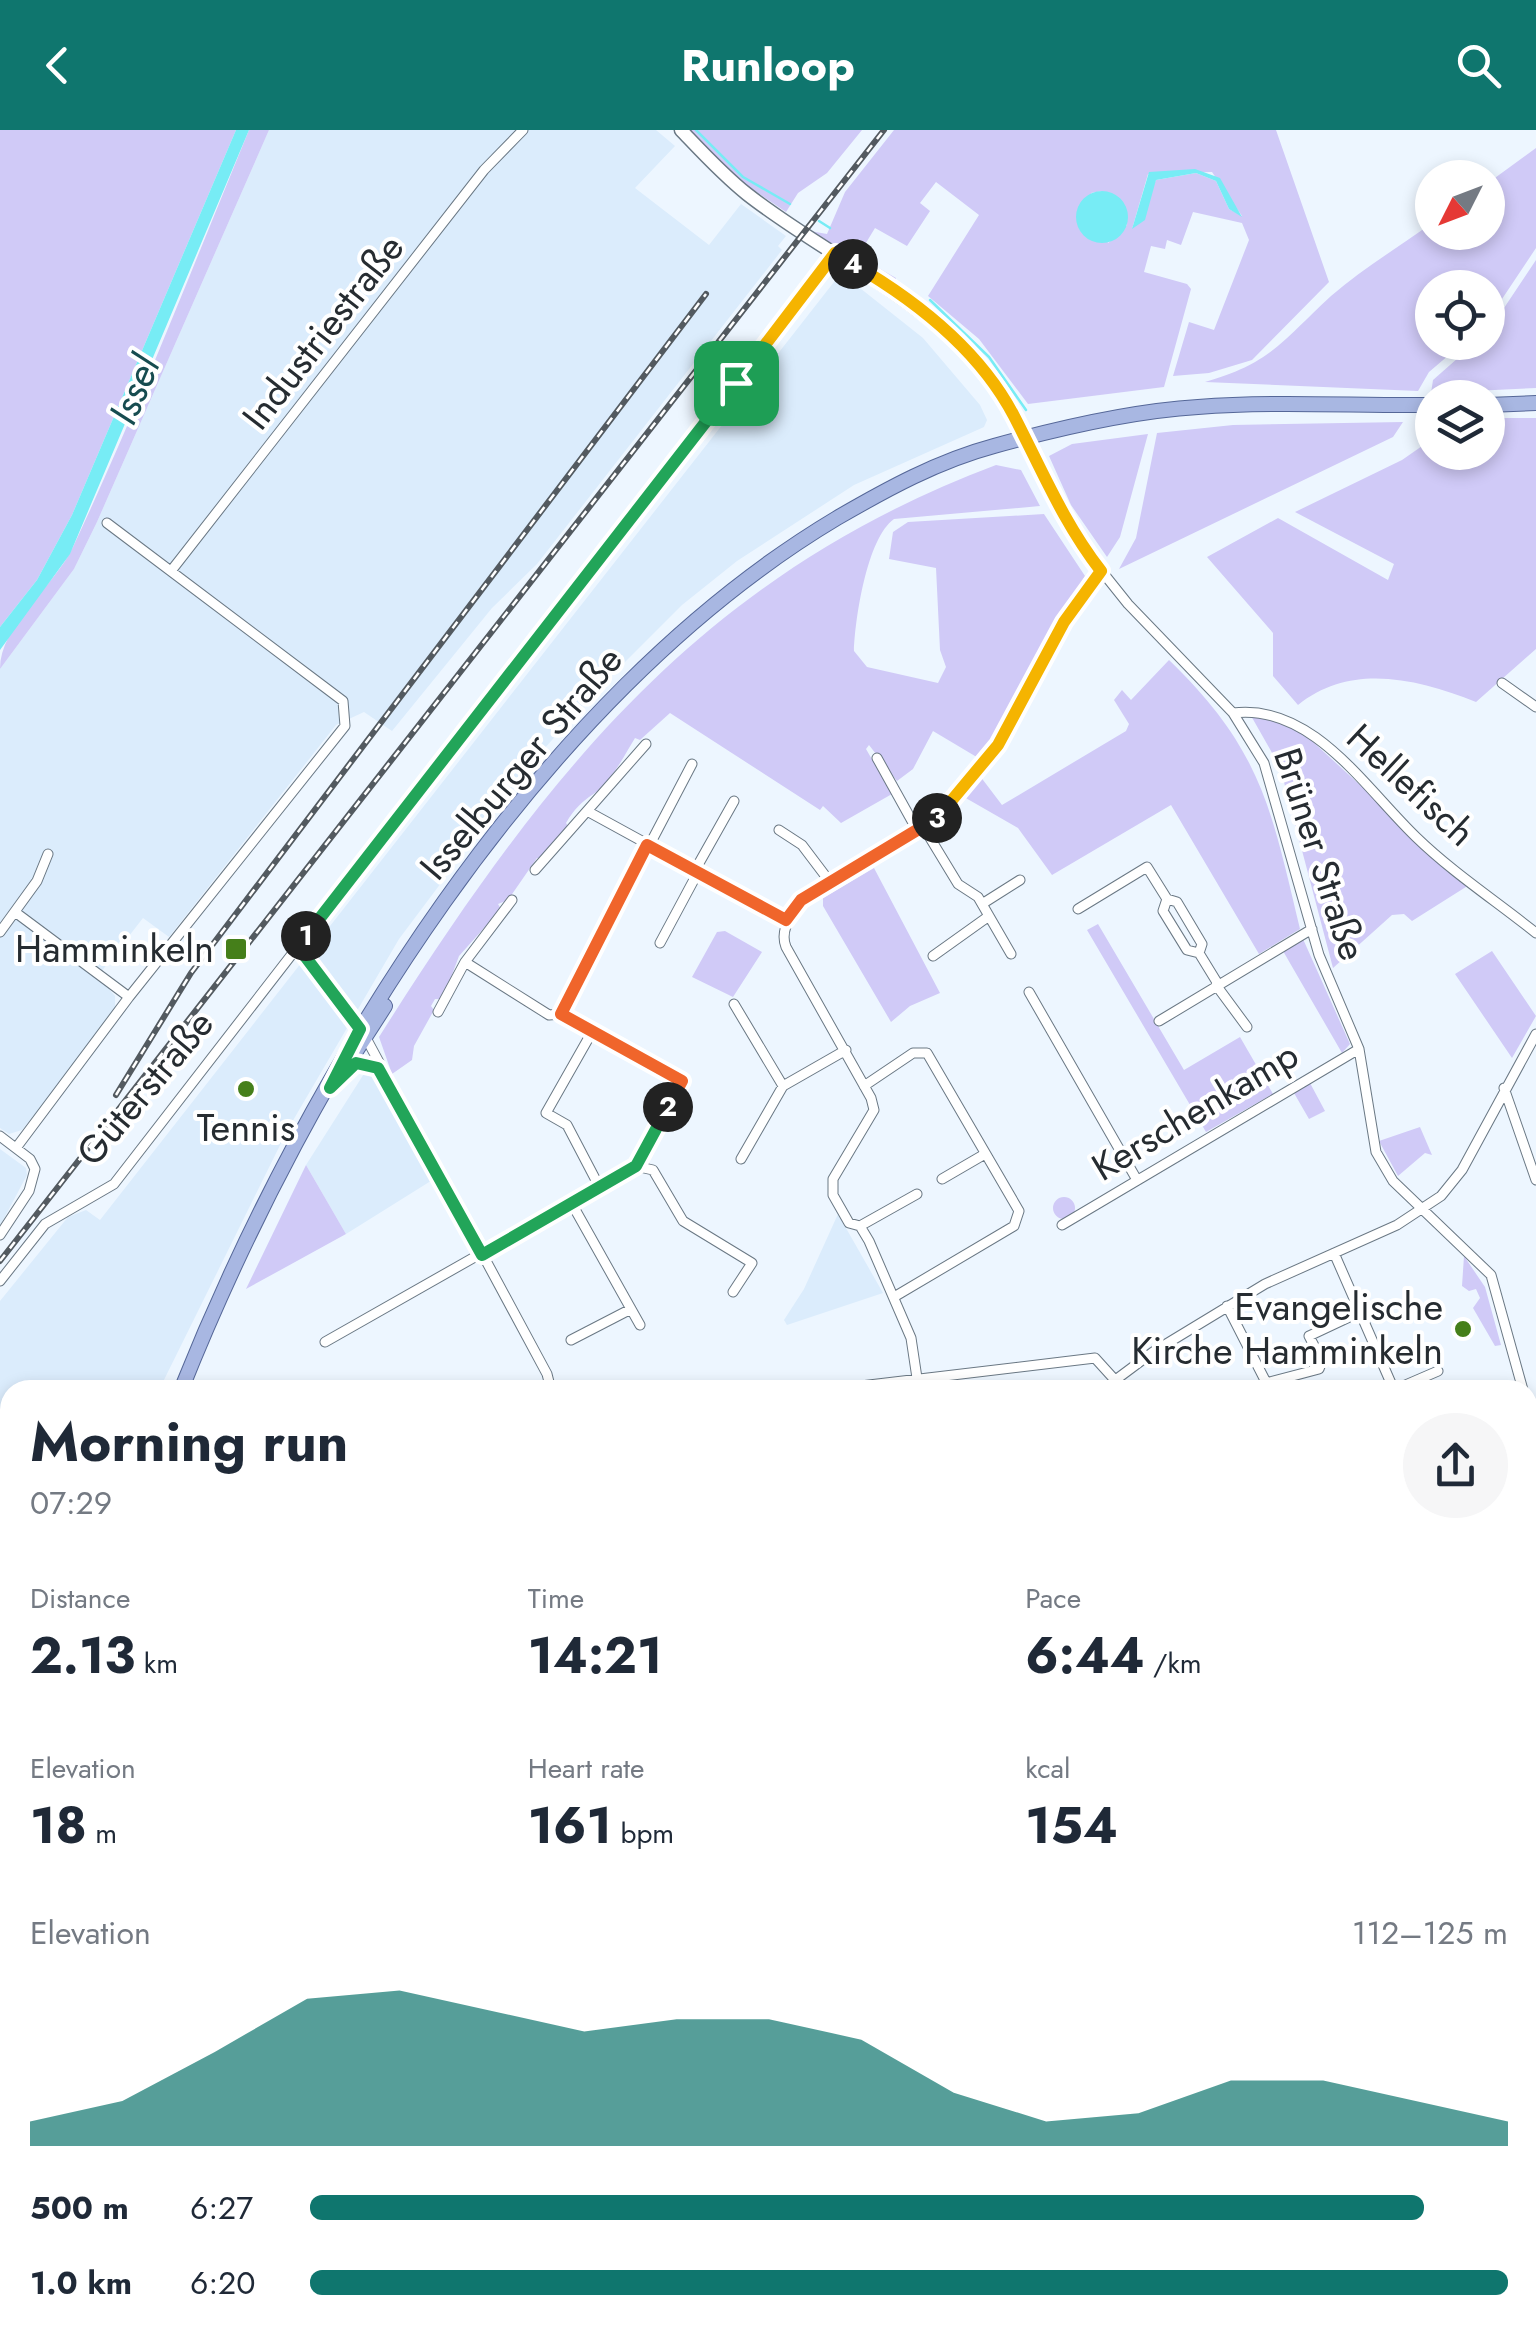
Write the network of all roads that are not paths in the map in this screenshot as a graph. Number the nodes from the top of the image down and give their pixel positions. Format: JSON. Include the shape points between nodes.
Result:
{"nodes":[{"id":1,"x":523,"y":130,"type":"edge"},
{"id":2,"x":681,"y":130,"type":"edge"},
{"id":3,"x":835,"y":253,"type":"junction"},
{"id":4,"x":1536,"y":403,"type":"edge"},
{"id":5,"x":1505,"y":404,"type":"edge"},
{"id":6,"x":1415,"y":405,"type":"edge"},
{"id":7,"x":1024,"y":439,"type":"junction"},
{"id":8,"x":107,"y":522,"type":"dead end"},
{"id":9,"x":171,"y":571,"type":"junction"},
{"id":10,"x":1101,"y":571,"type":"junction"},
{"id":11,"x":1502,"y":683,"type":"dead end"},
{"id":12,"x":1536,"y":707,"type":"edge"},
{"id":13,"x":1233,"y":714,"type":"junction"},
{"id":14,"x":646,"y":744,"type":"dead end"},
{"id":15,"x":877,"y":758,"type":"dead end"},
{"id":16,"x":692,"y":764,"type":"dead end"},
{"id":17,"x":734,"y":802,"type":"dead end"},
{"id":18,"x":588,"y":811,"type":"junction"},
{"id":19,"x":924,"y":828,"type":"junction"},
{"id":20,"x":779,"y":830,"type":"dead end"},
{"id":21,"x":647,"y":845,"type":"junction"},
{"id":22,"x":48,"y":854,"type":"dead end"},
{"id":23,"x":535,"y":870,"type":"dead end"},
{"id":24,"x":696,"y":873,"type":"junction"},
{"id":25,"x":1020,"y":880,"type":"dead end"},
{"id":26,"x":830,"y":882,"type":"junction"},
{"id":27,"x":1166,"y":899,"type":"junction"},
{"id":28,"x":512,"y":900,"type":"dead end"},
{"id":29,"x":982,"y":904,"type":"junction"},
{"id":30,"x":1078,"y":909,"type":"dead end"},
{"id":31,"x":15,"y":912,"type":"junction"},
{"id":32,"x":989,"y":916,"type":"junction"},
{"id":33,"x":786,"y":920,"type":"junction"},
{"id":34,"x":1312,"y":928,"type":"junction"},
{"id":35,"x":0,"y":932,"type":"edge"},
{"id":36,"x":1536,"y":932,"type":"edge"},
{"id":37,"x":660,"y":942,"type":"dead end"},
{"id":38,"x":298,"y":947,"type":"junction"},
{"id":39,"x":1200,"y":953,"type":"junction"},
{"id":40,"x":1012,"y":954,"type":"dead end"},
{"id":41,"x":933,"y":956,"type":"dead end"},
{"id":42,"x":465,"y":962,"type":"junction"},
{"id":43,"x":1217,"y":984,"type":"junction"},
{"id":44,"x":1029,"y":992,"type":"dead end"},
{"id":45,"x":129,"y":997,"type":"junction"},
{"id":46,"x":734,"y":1004,"type":"dead end"},
{"id":47,"x":438,"y":1012,"type":"dead end"},
{"id":48,"x":561,"y":1014,"type":"junction"},
{"id":49,"x":1158,"y":1020,"type":"dead end"},
{"id":50,"x":1247,"y":1027,"type":"dead end"},
{"id":51,"x":592,"y":1032,"type":"junction"},
{"id":52,"x":363,"y":1034,"type":"junction"},
{"id":53,"x":1536,"y":1034,"type":"edge"},
{"id":54,"x":1359,"y":1049,"type":"junction"},
{"id":55,"x":846,"y":1050,"type":"junction"},
{"id":56,"x":378,"y":1068,"type":"junction"},
{"id":57,"x":346,"y":1071,"type":"junction"},
{"id":58,"x":783,"y":1086,"type":"junction"},
{"id":59,"x":864,"y":1086,"type":"junction"},
{"id":60,"x":330,"y":1088,"type":"junction"},
{"id":61,"x":1504,"y":1088,"type":"junction"},
{"id":62,"x":0,"y":1136,"type":"edge"},
{"id":63,"x":16,"y":1148,"type":"junction"},
{"id":64,"x":985,"y":1154,"type":"junction"},
{"id":65,"x":741,"y":1159,"type":"dead end"},
{"id":66,"x":636,"y":1166,"type":"junction"},
{"id":67,"x":942,"y":1179,"type":"dead end"},
{"id":68,"x":1137,"y":1180,"type":"junction"},
{"id":69,"x":1536,"y":1180,"type":"edge"},
{"id":70,"x":600,"y":1188,"type":"junction"},
{"id":71,"x":917,"y":1194,"type":"dead end"},
{"id":72,"x":572,"y":1204,"type":"junction"},
{"id":73,"x":1423,"y":1210,"type":"junction"},
{"id":74,"x":1062,"y":1225,"type":"dead end"},
{"id":75,"x":860,"y":1226,"type":"junction"},
{"id":76,"x":0,"y":1234,"type":"edge"},
{"id":77,"x":1334,"y":1253,"type":"junction"},
{"id":78,"x":482,"y":1255,"type":"junction"},
{"id":79,"x":0,"y":1281,"type":"edge"},
{"id":80,"x":733,"y":1292,"type":"dead end"},
{"id":81,"x":894,"y":1296,"type":"junction"},
{"id":82,"x":1227,"y":1306,"type":"junction"},
{"id":83,"x":631,"y":1310,"type":"junction"},
{"id":84,"x":1360,"y":1312,"type":"junction"},
{"id":85,"x":640,"y":1326,"type":"dead end"},
{"id":86,"x":571,"y":1340,"type":"dead end"},
{"id":87,"x":325,"y":1342,"type":"dead end"},
{"id":88,"x":1438,"y":1371,"type":"dead end"},
{"id":89,"x":917,"y":1378,"type":"junction"},
{"id":90,"x":1116,"y":1379,"type":"joint"},
{"id":91,"x":185,"y":1380,"type":"edge"},
{"id":92,"x":548,"y":1380,"type":"edge"},
{"id":93,"x":902,"y":1380,"type":"edge"},
{"id":94,"x":1264,"y":1380,"type":"edge"},
{"id":95,"x":1288,"y":1380,"type":"edge"},
{"id":96,"x":1390,"y":1380,"type":"edge"},
{"id":97,"x":1417,"y":1380,"type":"edge"},
{"id":98,"x":1520,"y":1380,"type":"edge"}],
"edges":[{"from":1,"to":9,"type":"street","name":"Industriestraße","via":[[484,170]]},
{"from":2,"to":3,"type":"main road","name":"Brüner Straße","via":[[748,195]]},
{"from":3,"to":7,"type":"main road","name":"Brüner Straße","via":[[895,290],[964,350],[999,392]]},
{"from":3,"to":38,"type":"street","name":"Güterstraße"},
{"from":4,"to":5,"type":"main road"},
{"from":6,"to":7,"type":"main road","name":"Isselburger Straße","via":[[1196,407]]},
{"from":7,"to":10,"type":"street","name":"Brüner Straße","via":[[1065,520]]},
{"from":7,"to":52,"type":"main road","name":"Isselburger Straße","via":[[898,483],[796,542],[650,658],[503,825]]},
{"from":8,"to":9,"type":"street"},
{"from":9,"to":45,"type":"street","via":[[343,702],[345,726]]},
{"from":10,"to":13,"type":"street","name":"Brüner Straße"},
{"from":10,"to":19,"type":"street","via":[[1064,622],[998,745]]},
{"from":11,"to":12,"type":"street"},
{"from":13,"to":34,"type":"street","name":"Brüner Straße","via":[[1274,786]]},
{"from":13,"to":36,"type":"street","name":"Hellefisch","via":[[1276,714],[1294,722],[1417,838]]},
{"from":14,"to":18,"type":"street"},
{"from":15,"to":19,"type":"street","via":[[912,820]]},
{"from":16,"to":21,"type":"street"},
{"from":17,"to":24,"type":"street"},
{"from":18,"to":21,"type":"street"},
{"from":18,"to":23,"type":"street"},
{"from":19,"to":26,"type":"street"},
{"from":19,"to":29,"type":"street","via":[[958,884]]},
{"from":20,"to":26,"type":"street","via":[[802,844]]},
{"from":21,"to":24,"type":"street"},
{"from":21,"to":48,"type":"street"},
{"from":22,"to":31,"type":"street"},
{"from":24,"to":33,"type":"street"},
{"from":24,"to":37,"type":"street"},
{"from":25,"to":29,"type":"street"},
{"from":26,"to":33,"type":"street","via":[[801,900]]},
{"from":27,"to":30,"type":"street","via":[[1147,867]]},
{"from":27,"to":39,"type":"street","via":[[1176,902],[1202,944]]},
{"from":27,"to":39,"type":"street","via":[[1163,911],[1186,950]]},
{"from":28,"to":42,"type":"street"},
{"from":29,"to":32,"type":"street"},
{"from":31,"to":35,"type":"street"},
{"from":31,"to":45,"type":"street"},
{"from":32,"to":40,"type":"street"},
{"from":32,"to":41,"type":"street"},
{"from":33,"to":55,"type":"street","via":[[786,947]]},
{"from":34,"to":43,"type":"street"},
{"from":34,"to":54,"type":"street","name":"Brüner Straße"},
{"from":38,"to":52,"type":"street"},
{"from":38,"to":79,"type":"street","name":"Güterstraße","via":[[114,1184],[45,1224]]},
{"from":39,"to":43,"type":"street"},
{"from":42,"to":47,"type":"street"},
{"from":42,"to":48,"type":"street","via":[[549,1015]]},
{"from":43,"to":49,"type":"street"},
{"from":43,"to":50,"type":"street"},
{"from":44,"to":68,"type":"street"},
{"from":45,"to":63,"type":"street"},
{"from":46,"to":58,"type":"street"},
{"from":48,"to":51,"type":"street"},
{"from":51,"to":66,"type":"street","via":[[682,1081]]},
{"from":51,"to":70,"type":"street","via":[[546,1113],[567,1125]]},
{"from":52,"to":56,"type":"street"},
{"from":52,"to":57,"type":"main road","name":"Isselburger Straße"},
{"from":52,"to":60,"type":"main road","name":"Isselburger Straße"},
{"from":53,"to":61,"type":"street"},
{"from":54,"to":68,"type":"street","name":"Kerschenkamp"},
{"from":54,"to":73,"type":"street","name":"Brüner Straße","via":[[1376,1152],[1393,1182]]},
{"from":55,"to":58,"type":"street"},
{"from":55,"to":59,"type":"street"},
{"from":56,"to":57,"type":"main road","via":[[360,1063]]},
{"from":56,"to":78,"type":"street"},
{"from":57,"to":60,"type":"main road","name":"Isselburger Straße"},
{"from":58,"to":65,"type":"street"},
{"from":59,"to":64,"type":"street","via":[[913,1053],[927,1053]]},
{"from":59,"to":75,"type":"street","via":[[874,1110],[833,1180],[838,1206],[848,1223]]},
{"from":60,"to":91,"type":"main road","name":"Isselburger Straße","via":[[249,1238]]},
{"from":61,"to":69,"type":"street"},
{"from":61,"to":73,"type":"street","via":[[1453,1184]]},
{"from":62,"to":63,"type":"street"},
{"from":63,"to":76,"type":"street","via":[[35,1169],[29,1191]]},
{"from":64,"to":67,"type":"street"},
{"from":64,"to":81,"type":"street","via":[[1019,1219]]},
{"from":66,"to":70,"type":"street"},
{"from":66,"to":80,"type":"street","via":[[654,1170],[683,1221],[752,1262]]},
{"from":68,"to":74,"type":"street","name":"Kerschenkamp"},
{"from":70,"to":72,"type":"street"},
{"from":71,"to":75,"type":"street"},
{"from":72,"to":78,"type":"street"},
{"from":72,"to":83,"type":"street"},
{"from":73,"to":77,"type":"street"},
{"from":73,"to":98,"type":"street","name":"Brüner Straße","via":[[1491,1276]]},
{"from":75,"to":81,"type":"street"},
{"from":77,"to":82,"type":"street"},
{"from":77,"to":84,"type":"street"},
{"from":78,"to":87,"type":"street"},
{"from":78,"to":92,"type":"street"},
{"from":81,"to":89,"type":"street","via":[[911,1338]]},
{"from":82,"to":90,"type":"street"},
{"from":82,"to":94,"type":"street"},
{"from":83,"to":85,"type":"street"},
{"from":83,"to":86,"type":"street"},
{"from":84,"to":95,"type":"street","via":[[1310,1336],[1319,1369]]},
{"from":84,"to":96,"type":"street"},
{"from":88,"to":97,"type":"street"},
{"from":89,"to":90,"type":"street","via":[[1096,1358]]},
{"from":89,"to":93,"type":"street"}]}
